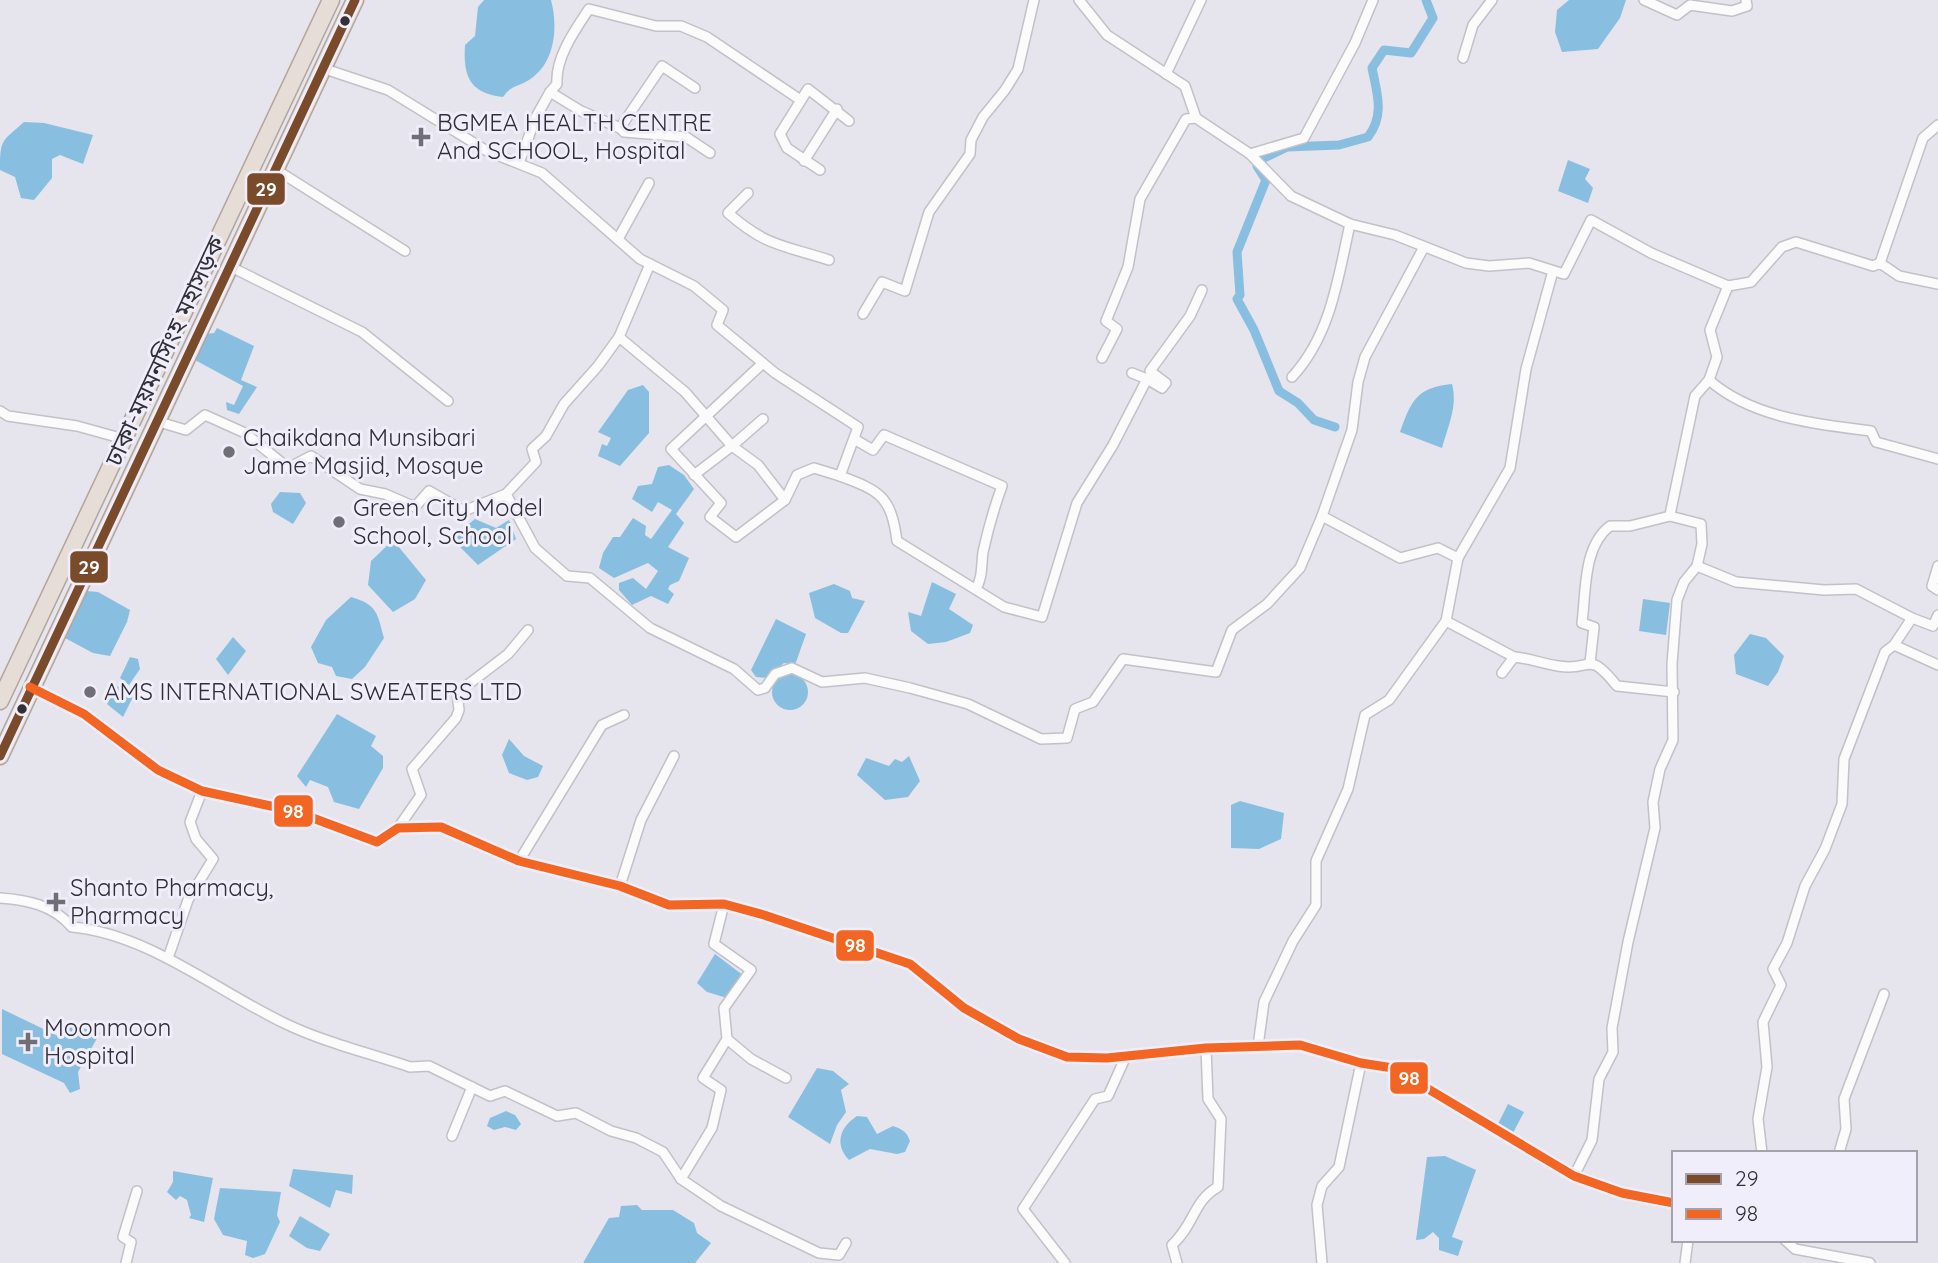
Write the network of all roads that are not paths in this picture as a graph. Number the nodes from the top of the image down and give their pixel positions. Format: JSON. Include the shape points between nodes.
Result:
{"nodes":[{"id":1,"x":331,"y":0,"type":"edge"},
{"id":2,"x":355,"y":0,"type":"edge"},
{"id":3,"x":1034,"y":0,"type":"edge"},
{"id":4,"x":1079,"y":0,"type":"edge"},
{"id":5,"x":1201,"y":0,"type":"edge"},
{"id":6,"x":1373,"y":0,"type":"edge"},
{"id":7,"x":1492,"y":0,"type":"edge"},
{"id":8,"x":1644,"y":0,"type":"edge"},
{"id":9,"x":1746,"y":0,"type":"edge"},
{"id":10,"x":1463,"y":58,"type":"dead end"},
{"id":11,"x":322,"y":68,"type":"junction"},
{"id":12,"x":1166,"y":74,"type":"junction"},
{"id":13,"x":695,"y":88,"type":"dead end"},
{"id":14,"x":550,"y":92,"type":"junction"},
{"id":15,"x":799,"y":100,"type":"junction"},
{"id":16,"x":837,"y":109,"type":"junction"},
{"id":17,"x":1196,"y":118,"type":"junction"},
{"id":18,"x":849,"y":121,"type":"dead end"},
{"id":19,"x":1938,"y":125,"type":"edge"},
{"id":20,"x":620,"y":128,"type":"junction"},
{"id":21,"x":710,"y":153,"type":"dead end"},
{"id":22,"x":1250,"y":154,"type":"junction"},
{"id":23,"x":804,"y":161,"type":"junction"},
{"id":24,"x":519,"y":163,"type":"junction"},
{"id":25,"x":275,"y":169,"type":"junction"},
{"id":26,"x":820,"y":170,"type":"dead end"},
{"id":27,"x":649,"y":184,"type":"dead end"},
{"id":28,"x":748,"y":193,"type":"dead end"},
{"id":29,"x":1350,"y":224,"type":"junction"},
{"id":30,"x":618,"y":239,"type":"junction"},
{"id":31,"x":1424,"y":247,"type":"junction"},
{"id":32,"x":405,"y":251,"type":"dead end"},
{"id":33,"x":829,"y":260,"type":"dead end"},
{"id":34,"x":1880,"y":263,"type":"junction"},
{"id":35,"x":650,"y":264,"type":"junction"},
{"id":36,"x":229,"y":266,"type":"junction"},
{"id":37,"x":1553,"y":271,"type":"junction"},
{"id":38,"x":1938,"y":284,"type":"edge"},
{"id":39,"x":1728,"y":286,"type":"junction"},
{"id":40,"x":1202,"y":290,"type":"dead end"},
{"id":41,"x":863,"y":314,"type":"dead end"},
{"id":42,"x":619,"y":337,"type":"junction"},
{"id":43,"x":1102,"y":358,"type":"dead end"},
{"id":44,"x":763,"y":363,"type":"junction"},
{"id":45,"x":1132,"y":373,"type":"dead end"},
{"id":46,"x":1292,"y":376,"type":"dead end"},
{"id":47,"x":1147,"y":379,"type":"junction"},
{"id":48,"x":1709,"y":380,"type":"junction"},
{"id":49,"x":448,"y":401,"type":"dead end"},
{"id":50,"x":0,"y":411,"type":"edge"},
{"id":51,"x":705,"y":418,"type":"junction"},
{"id":52,"x":763,"y":419,"type":"dead end"},
{"id":53,"x":156,"y":421,"type":"junction"},
{"id":54,"x":124,"y":439,"type":"junction"},
{"id":55,"x":854,"y":439,"type":"junction"},
{"id":56,"x":732,"y":446,"type":"junction"},
{"id":57,"x":1938,"y":459,"type":"edge"},
{"id":58,"x":694,"y":475,"type":"junction"},
{"id":59,"x":840,"y":476,"type":"junction"},
{"id":60,"x":506,"y":494,"type":"junction"},
{"id":61,"x":785,"y":500,"type":"junction"},
{"id":62,"x":1322,"y":516,"type":"junction"},
{"id":63,"x":1670,"y":516,"type":"junction"},
{"id":64,"x":1458,"y":558,"type":"junction"},
{"id":65,"x":1697,"y":566,"type":"junction"},
{"id":66,"x":1938,"y":566,"type":"edge"},
{"id":67,"x":976,"y":589,"type":"junction"},
{"id":68,"x":1938,"y":590,"type":"edge"},
{"id":69,"x":1938,"y":615,"type":"edge"},
{"id":70,"x":1912,"y":618,"type":"junction"},
{"id":71,"x":1446,"y":621,"type":"junction"},
{"id":72,"x":528,"y":631,"type":"dead end"},
{"id":73,"x":1894,"y":645,"type":"junction"},
{"id":74,"x":1514,"y":657,"type":"junction"},
{"id":75,"x":1590,"y":663,"type":"junction"},
{"id":76,"x":1938,"y":665,"type":"edge"},
{"id":77,"x":1502,"y":673,"type":"dead end"},
{"id":78,"x":30,"y":687,"type":"junction"},
{"id":79,"x":1674,"y":692,"type":"junction"},
{"id":80,"x":0,"y":701,"type":"edge"},
{"id":81,"x":624,"y":715,"type":"dead end"},
{"id":82,"x":0,"y":756,"type":"edge"},
{"id":83,"x":674,"y":756,"type":"dead end"},
{"id":84,"x":202,"y":791,"type":"junction"},
{"id":85,"x":398,"y":828,"type":"junction"},
{"id":86,"x":519,"y":861,"type":"junction"},
{"id":87,"x":620,"y":886,"type":"junction"},
{"id":88,"x":0,"y":898,"type":"edge"},
{"id":89,"x":724,"y":904,"type":"junction"},
{"id":90,"x":168,"y":958,"type":"junction"},
{"id":91,"x":1884,"y":994,"type":"dead end"},
{"id":92,"x":727,"y":1039,"type":"junction"},
{"id":93,"x":1258,"y":1046,"type":"junction"},
{"id":94,"x":1206,"y":1048,"type":"junction"},
{"id":95,"x":1126,"y":1056,"type":"junction"},
{"id":96,"x":1361,"y":1063,"type":"junction"},
{"id":97,"x":786,"y":1078,"type":"dead end"},
{"id":98,"x":472,"y":1087,"type":"junction"},
{"id":99,"x":452,"y":1136,"type":"dead end"},
{"id":100,"x":1762,"y":1151,"type":"edge"},
{"id":101,"x":1840,"y":1151,"type":"edge"},
{"id":102,"x":1574,"y":1176,"type":"junction"},
{"id":103,"x":681,"y":1178,"type":"junction"},
{"id":104,"x":137,"y":1191,"type":"dead end"},
{"id":105,"x":1672,"y":1203,"type":"edge"},
{"id":106,"x":1688,"y":1242,"type":"edge"},
{"id":107,"x":1786,"y":1242,"type":"edge"},
{"id":108,"x":846,"y":1243,"type":"dead end"},
{"id":109,"x":126,"y":1263,"type":"edge"},
{"id":110,"x":1065,"y":1263,"type":"edge"},
{"id":111,"x":1177,"y":1263,"type":"edge"},
{"id":112,"x":1322,"y":1263,"type":"edge"},
{"id":113,"x":1685,"y":1263,"type":"edge"},
{"id":114,"x":1870,"y":1263,"type":"edge"}],
"edges":[{"from":1,"to":54,"type":"highway","name":"ঢাকা-ময়মনসিংহ মহাসড়ক"},
{"from":2,"to":11,"type":"highway"},
{"from":3,"to":41,"type":"street","via":[[1018,69],[983,117],[971,140],[970,154],[929,212],[905,292],[882,282]]},
{"from":4,"to":12,"type":"street","via":[[1107,35]]},
{"from":5,"to":12,"type":"street"},
{"from":6,"to":22,"type":"street","via":[[1304,138]]},
{"from":7,"to":10,"type":"street","via":[[1473,24]]},
{"from":8,"to":9,"type":"street","via":[[1677,15],[1690,5],[1732,11],[1747,6]]},
{"from":11,"to":24,"type":"street","via":[[388,90],[487,151]]},
{"from":11,"to":25,"type":"highway"},
{"from":12,"to":17,"type":"street","via":[[1185,86]]},
{"from":13,"to":20,"type":"street","via":[[662,65]]},
{"from":14,"to":15,"type":"street","via":[[557,84],[560,62],[589,9],[656,26],[681,26],[707,37]]},
{"from":14,"to":20,"type":"street"},
{"from":14,"to":24,"type":"street"},
{"from":15,"to":16,"type":"street","via":[[808,89]]},
{"from":15,"to":23,"type":"street","via":[[780,134],[787,148]]},
{"from":16,"to":18,"type":"street"},
{"from":16,"to":23,"type":"street"},
{"from":17,"to":22,"type":"street"},
{"from":17,"to":43,"type":"street","via":[[1186,119],[1140,199],[1128,267],[1106,321],[1116,329]]},
{"from":19,"to":34,"type":"street","via":[[1923,138]]},
{"from":20,"to":21,"type":"street","via":[[686,137]]},
{"from":22,"to":29,"type":"street","via":[[1290,196]]},
{"from":23,"to":26,"type":"street"},
{"from":24,"to":30,"type":"street","via":[[542,173]]},
{"from":25,"to":32,"type":"street"},
{"from":25,"to":36,"type":"highway"},
{"from":27,"to":30,"type":"street"},
{"from":28,"to":33,"type":"street","via":[[728,213],[742,226],[779,248]]},
{"from":29,"to":31,"type":"street"},
{"from":29,"to":46,"type":"street","via":[[1332,304],[1316,344]]},
{"from":30,"to":35,"type":"street"},
{"from":31,"to":37,"type":"street","via":[[1466,263],[1489,267],[1529,263]]},
{"from":31,"to":62,"type":"street","via":[[1365,358],[1352,430]]},
{"from":34,"to":38,"type":"street","via":[[1899,276]]},
{"from":34,"to":39,"type":"street","via":[[1873,266],[1796,242],[1782,247],[1752,282]]},
{"from":35,"to":42,"type":"street"},
{"from":35,"to":44,"type":"street","via":[[694,286],[723,310],[717,325]]},
{"from":36,"to":49,"type":"street","via":[[362,332]]},
{"from":36,"to":53,"type":"highway"},
{"from":37,"to":39,"type":"street","via":[[1564,274],[1591,220],[1651,253]]},
{"from":37,"to":64,"type":"street","via":[[1526,369],[1510,468]]},
{"from":39,"to":48,"type":"street","via":[[1710,330],[1717,357]]},
{"from":40,"to":47,"type":"street","via":[[1150,371],[1166,383],[1162,388]]},
{"from":42,"to":51,"type":"street","via":[[685,392]]},
{"from":42,"to":60,"type":"street","via":[[532,449],[536,462]]},
{"from":44,"to":51,"type":"street"},
{"from":44,"to":55,"type":"street","via":[[858,427]]},
{"from":45,"to":47,"type":"street"},
{"from":47,"to":67,"type":"street","via":[[1077,503],[1042,617],[1004,607]]},
{"from":48,"to":57,"type":"street","via":[[1724,393],[1772,414],[1871,431],[1876,442]]},
{"from":48,"to":63,"type":"street","via":[[1695,396]]},
{"from":50,"to":54,"type":"street"},
{"from":51,"to":56,"type":"street"},
{"from":51,"to":58,"type":"street","via":[[671,449]]},
{"from":52,"to":56,"type":"street"},
{"from":53,"to":60,"type":"street","via":[[186,430],[205,415],[245,433],[288,468],[311,456],[360,489],[415,507],[429,491],[464,511]]},
{"from":53,"to":78,"type":"highway"},
{"from":54,"to":80,"type":"highway","name":"ঢাকা-ময়মনসিংহ মহাসড়ক"},
{"from":55,"to":59,"type":"street"},
{"from":55,"to":67,"type":"street","via":[[873,450],[884,435],[1002,486]]},
{"from":56,"to":58,"type":"street"},
{"from":56,"to":61,"type":"street","via":[[758,465]]},
{"from":58,"to":61,"type":"street","via":[[722,503],[710,517],[736,537]]},
{"from":59,"to":61,"type":"street","via":[[814,468],[797,475]]},
{"from":59,"to":67,"type":"street","via":[[871,487],[893,511],[897,541]]},
{"from":60,"to":62,"type":"street","via":[[535,548],[567,576],[590,578],[650,628],[734,669],[758,690],[775,674],[792,668],[822,682],[865,678],[968,704],[1041,738],[1067,738],[1075,709],[1093,702],[1123,659],[1216,672],[1231,630],[1266,604],[1300,568]]},
{"from":62,"to":64,"type":"street","via":[[1400,558],[1437,548]]},
{"from":63,"to":65,"type":"street","via":[[1702,524]]},
{"from":63,"to":75,"type":"street","via":[[1610,526],[1597,539],[1584,590],[1582,623],[1594,627]]},
{"from":64,"to":71,"type":"street"},
{"from":65,"to":70,"type":"street","via":[[1736,582],[1856,589]]},
{"from":65,"to":79,"type":"street","via":[[1677,600]]},
{"from":66,"to":68,"type":"street","via":[[1931,586]]},
{"from":69,"to":70,"type":"street","via":[[1933,626]]},
{"from":70,"to":73,"type":"street"},
{"from":71,"to":74,"type":"street"},
{"from":71,"to":93,"type":"street","via":[[1389,700],[1365,715],[1348,789],[1317,861],[1316,905],[1264,1002]]},
{"from":72,"to":85,"type":"street","via":[[508,654],[457,693],[456,718],[412,769],[421,794]]},
{"from":73,"to":76,"type":"street"},
{"from":73,"to":100,"type":"street","via":[[1885,652],[1875,673],[1844,759],[1842,804],[1773,970],[1780,985],[1763,1022],[1767,1067],[1758,1119]]},
{"from":74,"to":75,"type":"street","via":[[1556,666]]},
{"from":74,"to":77,"type":"street"},
{"from":75,"to":79,"type":"street","via":[[1600,666],[1617,685]]},
{"from":78,"to":82,"type":"highway"},
{"from":78,"to":84,"type":"street","via":[[84,713],[158,770]]},
{"from":79,"to":102,"type":"street","via":[[1673,740],[1653,802],[1655,828],[1628,942],[1612,1028],[1613,1052],[1599,1079],[1592,1140]]},
{"from":81,"to":86,"type":"street","via":[[601,725]]},
{"from":83,"to":87,"type":"street","via":[[641,820]]},
{"from":84,"to":85,"type":"street","via":[[294,811],[377,842]]},
{"from":84,"to":90,"type":"street","via":[[190,822],[196,839],[213,859],[188,900]]},
{"from":85,"to":86,"type":"street","via":[[441,827]]},
{"from":86,"to":87,"type":"street"},
{"from":87,"to":89,"type":"street","via":[[669,905]]},
{"from":88,"to":90,"type":"street","via":[[59,912],[72,927],[92,929]]},
{"from":89,"to":92,"type":"street","via":[[714,944],[751,970],[724,1008]]},
{"from":89,"to":95,"type":"street","via":[[910,964],[937,990],[1019,1039],[1067,1057]]},
{"from":90,"to":98,"type":"street","via":[[232,998],[288,1025],[410,1067],[429,1066]]},
{"from":91,"to":101,"type":"street","via":[[1844,1099],[1846,1129]]},
{"from":92,"to":97,"type":"street"},
{"from":92,"to":103,"type":"street","via":[[703,1078],[721,1090],[712,1128]]},
{"from":93,"to":94,"type":"street"},
{"from":93,"to":96,"type":"street","via":[[1300,1045]]},
{"from":94,"to":95,"type":"street"},
{"from":94,"to":111,"type":"street","via":[[1208,1098],[1221,1119],[1218,1187],[1203,1196],[1187,1231],[1172,1245]]},
{"from":95,"to":110,"type":"street","via":[[1108,1096],[1096,1099],[1023,1209]]},
{"from":96,"to":102,"type":"street","via":[[1393,1068]]},
{"from":96,"to":112,"type":"street","via":[[1339,1167],[1322,1186],[1317,1205]]},
{"from":98,"to":99,"type":"street"},
{"from":98,"to":103,"type":"street","via":[[490,1096],[505,1091],[557,1116],[576,1113],[636,1138],[663,1152]]},
{"from":102,"to":105,"type":"street","via":[[1622,1193]]},
{"from":103,"to":108,"type":"street","via":[[722,1206],[819,1253],[839,1255]]},
{"from":104,"to":109,"type":"street","via":[[122,1237],[131,1242]]},
{"from":106,"to":113,"type":"street"},
{"from":107,"to":114,"type":"street","via":[[1795,1249]]}]}
